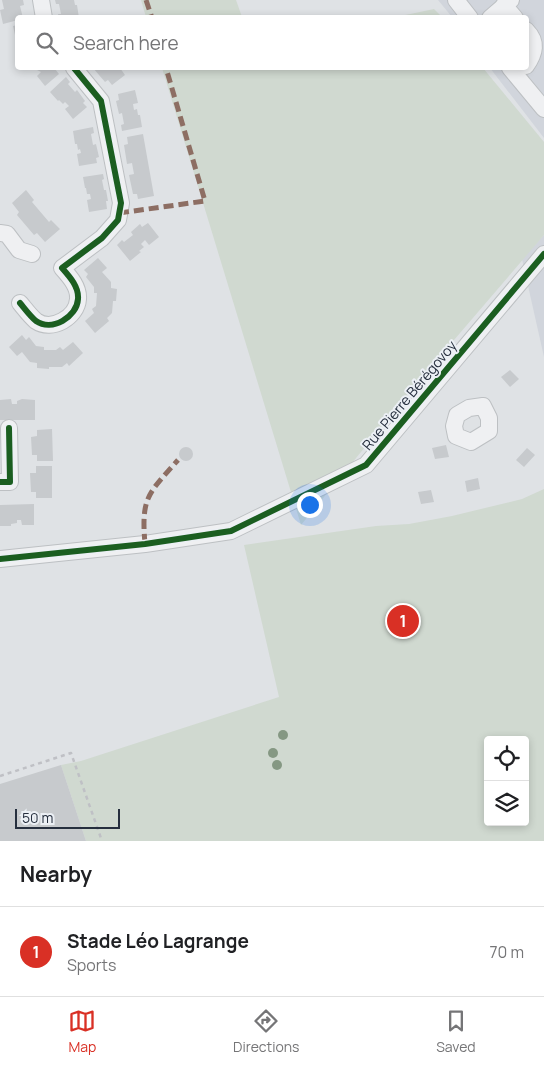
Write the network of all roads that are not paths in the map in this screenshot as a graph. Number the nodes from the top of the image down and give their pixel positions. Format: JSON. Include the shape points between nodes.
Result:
{"nodes":[{"id":1,"x":41,"y":0,"type":"edge"},
{"id":2,"x":456,"y":0,"type":"edge"},
{"id":3,"x":510,"y":8,"type":"edge"},
{"id":4,"x":44,"y":15,"type":"edge"},
{"id":5,"x":468,"y":15,"type":"edge"},
{"id":6,"x":496,"y":15,"type":"edge"},
{"id":7,"x":529,"y":33,"type":"edge"},
{"id":8,"x":529,"y":60,"type":"edge"},
{"id":9,"x":76,"y":70,"type":"edge"},
{"id":10,"x":520,"y":70,"type":"edge"},
{"id":11,"x":544,"y":109,"type":"edge"},
{"id":12,"x":0,"y":233,"type":"edge"},
{"id":13,"x":32,"y":254,"type":"dead end"},
{"id":14,"x":544,"y":254,"type":"edge"},
{"id":15,"x":20,"y":303,"type":"dead end"},
{"id":16,"x":9,"y":428,"type":"dead end"},
{"id":17,"x":0,"y":482,"type":"edge"},
{"id":18,"x":0,"y":560,"type":"edge"}],
"edges":[{"from":1,"to":4,"type":"street"},
{"from":2,"to":5,"type":"street"},
{"from":3,"to":6,"type":"street"},
{"from":7,"to":8,"type":"street","via":[[534,45]]},
{"from":9,"to":15,"type":"street","via":[[102,101],[121,203],[118,220],[102,238],[62,268],[74,283],[78,299],[72,315],[62,322],[48,325],[37,321]]},
{"from":10,"to":11,"type":"street"},
{"from":12,"to":13,"type":"street","via":[[7,234],[19,250]]},
{"from":14,"to":18,"type":"street","name":"Rue Pierre Bérégovoy","via":[[366,465],[231,531]]},
{"from":16,"to":17,"type":"street","via":[[10,482]]}]}
